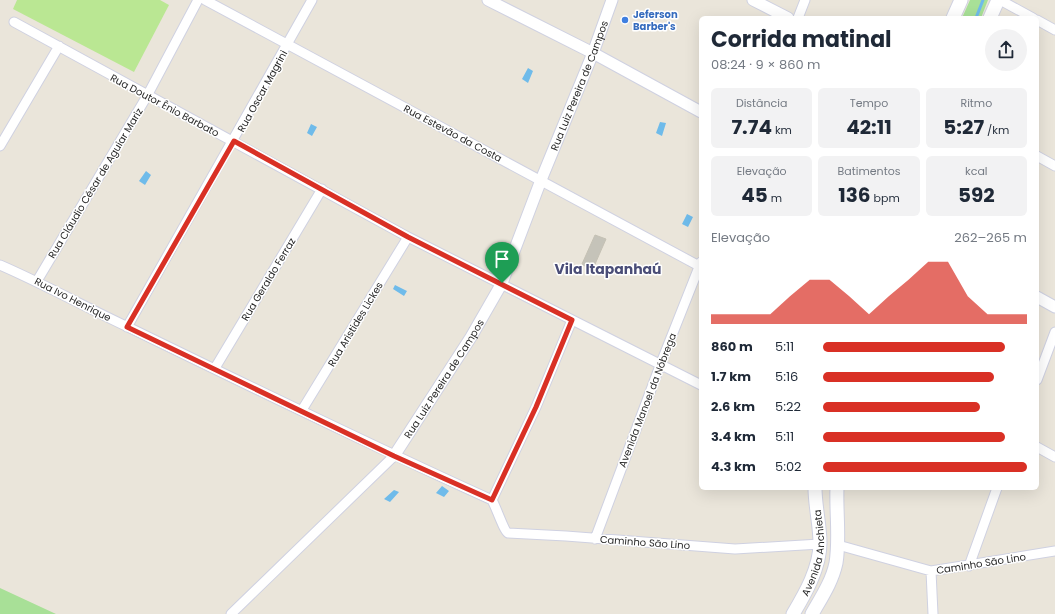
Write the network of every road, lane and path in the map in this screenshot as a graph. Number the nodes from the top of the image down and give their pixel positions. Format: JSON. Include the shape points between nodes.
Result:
{"nodes":[{"id":1,"x":198,"y":0,"type":"edge"},
{"id":2,"x":205,"y":0,"type":"edge"},
{"id":3,"x":312,"y":0,"type":"edge"},
{"id":4,"x":488,"y":0,"type":"edge"},
{"id":5,"x":612,"y":0,"type":"edge"},
{"id":6,"x":753,"y":0,"type":"edge"},
{"id":7,"x":805,"y":0,"type":"edge"},
{"id":8,"x":961,"y":0,"type":"edge"},
{"id":9,"x":999,"y":0,"type":"edge"},
{"id":10,"x":784,"y":16,"type":"edge"},
{"id":11,"x":799,"y":16,"type":"edge"},
{"id":12,"x":954,"y":16,"type":"edge"},
{"id":13,"x":991,"y":16,"type":"edge"},
{"id":14,"x":1029,"y":16,"type":"edge"},
{"id":15,"x":1039,"y":21,"type":"edge"},
{"id":16,"x":14,"y":22,"type":"dead end"},
{"id":17,"x":1055,"y":30,"type":"edge"},
{"id":18,"x":288,"y":44,"type":"junction"},
{"id":19,"x":59,"y":46,"type":"junction"},
{"id":20,"x":594,"y":53,"type":"junction"},
{"id":21,"x":147,"y":96,"type":"junction"},
{"id":22,"x":699,"y":111,"type":"edge"},
{"id":23,"x":234,"y":141,"type":"junction"},
{"id":24,"x":0,"y":146,"type":"edge"},
{"id":25,"x":1039,"y":157,"type":"edge"},
{"id":26,"x":1055,"y":166,"type":"edge"},
{"id":27,"x":540,"y":180,"type":"junction"},
{"id":28,"x":322,"y":189,"type":"junction"},
{"id":29,"x":408,"y":237,"type":"junction"},
{"id":30,"x":699,"y":264,"type":"edge"},
{"id":31,"x":0,"y":265,"type":"edge"},
{"id":32,"x":699,"y":268,"type":"edge"},
{"id":33,"x":36,"y":280,"type":"junction"},
{"id":34,"x":502,"y":283,"type":"junction"},
{"id":35,"x":1039,"y":298,"type":"edge"},
{"id":36,"x":1055,"y":307,"type":"edge"},
{"id":37,"x":572,"y":320,"type":"junction"},
{"id":38,"x":127,"y":327,"type":"junction"},
{"id":39,"x":1055,"y":332,"type":"edge"},
{"id":40,"x":661,"y":363,"type":"junction"},
{"id":41,"x":215,"y":368,"type":"junction"},
{"id":42,"x":1039,"y":375,"type":"edge"},
{"id":43,"x":699,"y":383,"type":"edge"},
{"id":44,"x":302,"y":410,"type":"junction"},
{"id":45,"x":1039,"y":448,"type":"edge"},
{"id":46,"x":394,"y":456,"type":"junction"},
{"id":47,"x":1055,"y":457,"type":"edge"},
{"id":48,"x":815,"y":490,"type":"edge"},
{"id":49,"x":837,"y":490,"type":"edge"},
{"id":50,"x":997,"y":490,"type":"edge"},
{"id":51,"x":492,"y":500,"type":"junction"},
{"id":52,"x":595,"y":539,"type":"junction"},
{"id":53,"x":820,"y":544,"type":"junction"},
{"id":54,"x":838,"y":545,"type":"junction"},
{"id":55,"x":1055,"y":551,"type":"edge"},
{"id":56,"x":969,"y":566,"type":"junction"},
{"id":57,"x":931,"y":571,"type":"junction"},
{"id":58,"x":231,"y":614,"type":"edge"},
{"id":59,"x":793,"y":614,"type":"edge"},
{"id":60,"x":812,"y":614,"type":"edge"},
{"id":61,"x":933,"y":614,"type":"edge"}],
"edges":[{"from":1,"to":21,"type":"street","name":"Rua Cláudio César de Aguiar Mariz"},
{"from":2,"to":18,"type":"street","name":"Rua Estevão da Costa"},
{"from":3,"to":18,"type":"street","name":"Rua Oscar Magrini"},
{"from":4,"to":20,"type":"street"},
{"from":5,"to":20,"type":"street","name":"Rua Luiz Pereira de Campos"},
{"from":6,"to":10,"type":"street"},
{"from":7,"to":11,"type":"street"},
{"from":8,"to":12,"type":"main road"},
{"from":9,"to":13,"type":"main road"},
{"from":9,"to":14,"type":"street"},
{"from":15,"to":17,"type":"street"},
{"from":16,"to":19,"type":"street","name":"Rua Doutor Ênio Barbato"},
{"from":18,"to":23,"type":"street","name":"Rua Oscar Magrini"},
{"from":18,"to":27,"type":"street","name":"Rua Estevão da Costa"},
{"from":19,"to":21,"type":"street","name":"Rua Doutor Ênio Barbato"},
{"from":19,"to":24,"type":"street"},
{"from":20,"to":22,"type":"street"},
{"from":20,"to":27,"type":"street","name":"Rua Luiz Pereira de Campos"},
{"from":21,"to":23,"type":"street","name":"Rua Doutor Ênio Barbato"},
{"from":21,"to":33,"type":"street","name":"Rua Cláudio César de Aguiar Mariz"},
{"from":23,"to":28,"type":"street","name":"Rua Doutor Ênio Barbato"},
{"from":23,"to":38,"type":"street","name":"Rua Oscar Magrini"},
{"from":25,"to":26,"type":"street"},
{"from":27,"to":30,"type":"street","name":"Rua Estevão da Costa"},
{"from":27,"to":34,"type":"street","name":"Rua Luiz Pereira de Campos"},
{"from":28,"to":29,"type":"street","name":"Rua Doutor Ênio Barbato"},
{"from":28,"to":41,"type":"street","name":"Rua Geraldo Ferraz"},
{"from":29,"to":34,"type":"street","name":"Rua Doutor Ênio Barbato"},
{"from":29,"to":44,"type":"street","name":"Rua Aristides Lickes"},
{"from":31,"to":33,"type":"street","name":"Rua Ivo Henrique"},
{"from":32,"to":40,"type":"street","name":"Avenida Manoel da Nóbrega"},
{"from":33,"to":38,"type":"street","name":"Rua Ivo Henrique"},
{"from":34,"to":37,"type":"street","name":"Rua Doutor Ênio Barbato"},
{"from":34,"to":46,"type":"street","name":"Rua Luiz Pereira de Campos","via":[[471,337]]},
{"from":35,"to":36,"type":"street"},
{"from":37,"to":40,"type":"street","name":"Rua Doutor Ênio Barbato"},
{"from":37,"to":51,"type":"street","via":[[536,407]]},
{"from":38,"to":41,"type":"street","name":"Rua Ivo Henrique"},
{"from":39,"to":42,"type":"street"},
{"from":40,"to":43,"type":"street","name":"Rua Doutor Ênio Barbato"},
{"from":40,"to":52,"type":"street","name":"Avenida Manoel da Nóbrega"},
{"from":41,"to":44,"type":"street","name":"Rua Ivo Henrique"},
{"from":44,"to":46,"type":"street","name":"Rua Ivo Henrique"},
{"from":45,"to":47,"type":"street"},
{"from":46,"to":51,"type":"street","name":"Rua Ivo Henrique"},
{"from":46,"to":58,"type":"street","name":"Rua Luiz Pereira de Campos"},
{"from":48,"to":53,"type":"main road","name":"Avenida Anchieta"},
{"from":49,"to":54,"type":"main road","name":"Avenida Anchieta"},
{"from":50,"to":56,"type":"street"},
{"from":51,"to":52,"type":"street","name":"Caminho São Lino","via":[[501,518],[503,529],[508,533]]},
{"from":52,"to":53,"type":"street","name":"Caminho São Lino","via":[[735,550]]},
{"from":53,"to":59,"type":"main road","name":"Avenida Anchieta","via":[[813,572]]},
{"from":54,"to":57,"type":"street","name":"Caminho São Lino"},
{"from":54,"to":60,"type":"main road","name":"Avenida Anchieta","via":[[836,564],[828,586]]},
{"from":55,"to":56,"type":"street","name":"Caminho São Lino"},
{"from":56,"to":57,"type":"street","name":"Caminho São Lino"},
{"from":57,"to":61,"type":"street"}]}
